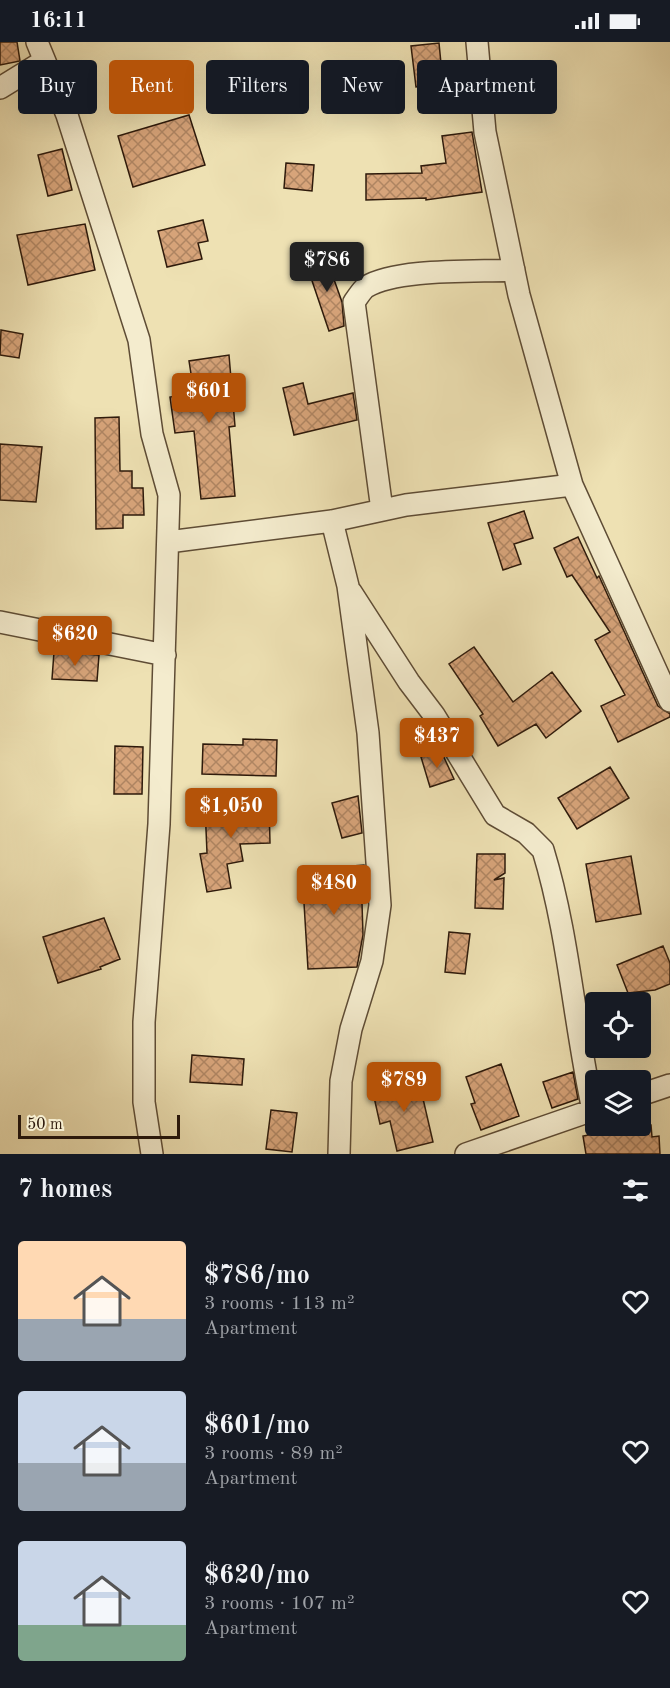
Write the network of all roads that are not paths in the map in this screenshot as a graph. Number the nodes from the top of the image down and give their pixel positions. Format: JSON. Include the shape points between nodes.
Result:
{"nodes":[{"id":1,"x":477,"y":42,"type":"edge"},
{"id":2,"x":40,"y":51,"type":"edge"},
{"id":3,"x":0,"y":88,"type":"edge"},
{"id":4,"x":514,"y":270,"type":"junction"},
{"id":5,"x":572,"y":485,"type":"junction"},
{"id":6,"x":382,"y":510,"type":"junction"},
{"id":7,"x":332,"y":521,"type":"junction"},
{"id":8,"x":168,"y":542,"type":"junction"},
{"id":9,"x":348,"y":586,"type":"junction"},
{"id":10,"x":0,"y":622,"type":"edge"},
{"id":11,"x":165,"y":655,"type":"junction"},
{"id":12,"x":670,"y":701,"type":"edge"},
{"id":13,"x":585,"y":1072,"type":"edge"},
{"id":14,"x":670,"y":1085,"type":"edge"},
{"id":15,"x":651,"y":1091,"type":"edge"},
{"id":16,"x":585,"y":1113,"type":"edge"},
{"id":17,"x":152,"y":1154,"type":"edge"},
{"id":18,"x":339,"y":1154,"type":"edge"},
{"id":19,"x":466,"y":1154,"type":"edge"}],
"edges":[{"from":1,"to":4,"type":"street","via":[[485,132]]},
{"from":2,"to":3,"type":"street"},
{"from":2,"to":8,"type":"street","via":[[68,115],[139,340],[152,434],[169,495]]},
{"from":4,"to":5,"type":"street"},
{"from":4,"to":6,"type":"street","via":[[381,280],[364,288],[354,302]]},
{"from":5,"to":6,"type":"street"},
{"from":5,"to":12,"type":"street"},
{"from":6,"to":7,"type":"street"},
{"from":7,"to":8,"type":"street"},
{"from":7,"to":9,"type":"street"},
{"from":8,"to":11,"type":"street"},
{"from":9,"to":13,"type":"street","via":[[495,814],[526,833],[543,850],[577,1008]]},
{"from":9,"to":18,"type":"street","via":[[368,733],[381,905],[372,962],[351,1029],[341,1081]]},
{"from":10,"to":11,"type":"street"},
{"from":11,"to":17,"type":"street","via":[[159,824],[144,1022],[144,1102]]},
{"from":14,"to":15,"type":"street"},
{"from":16,"to":19,"type":"street"}]}
